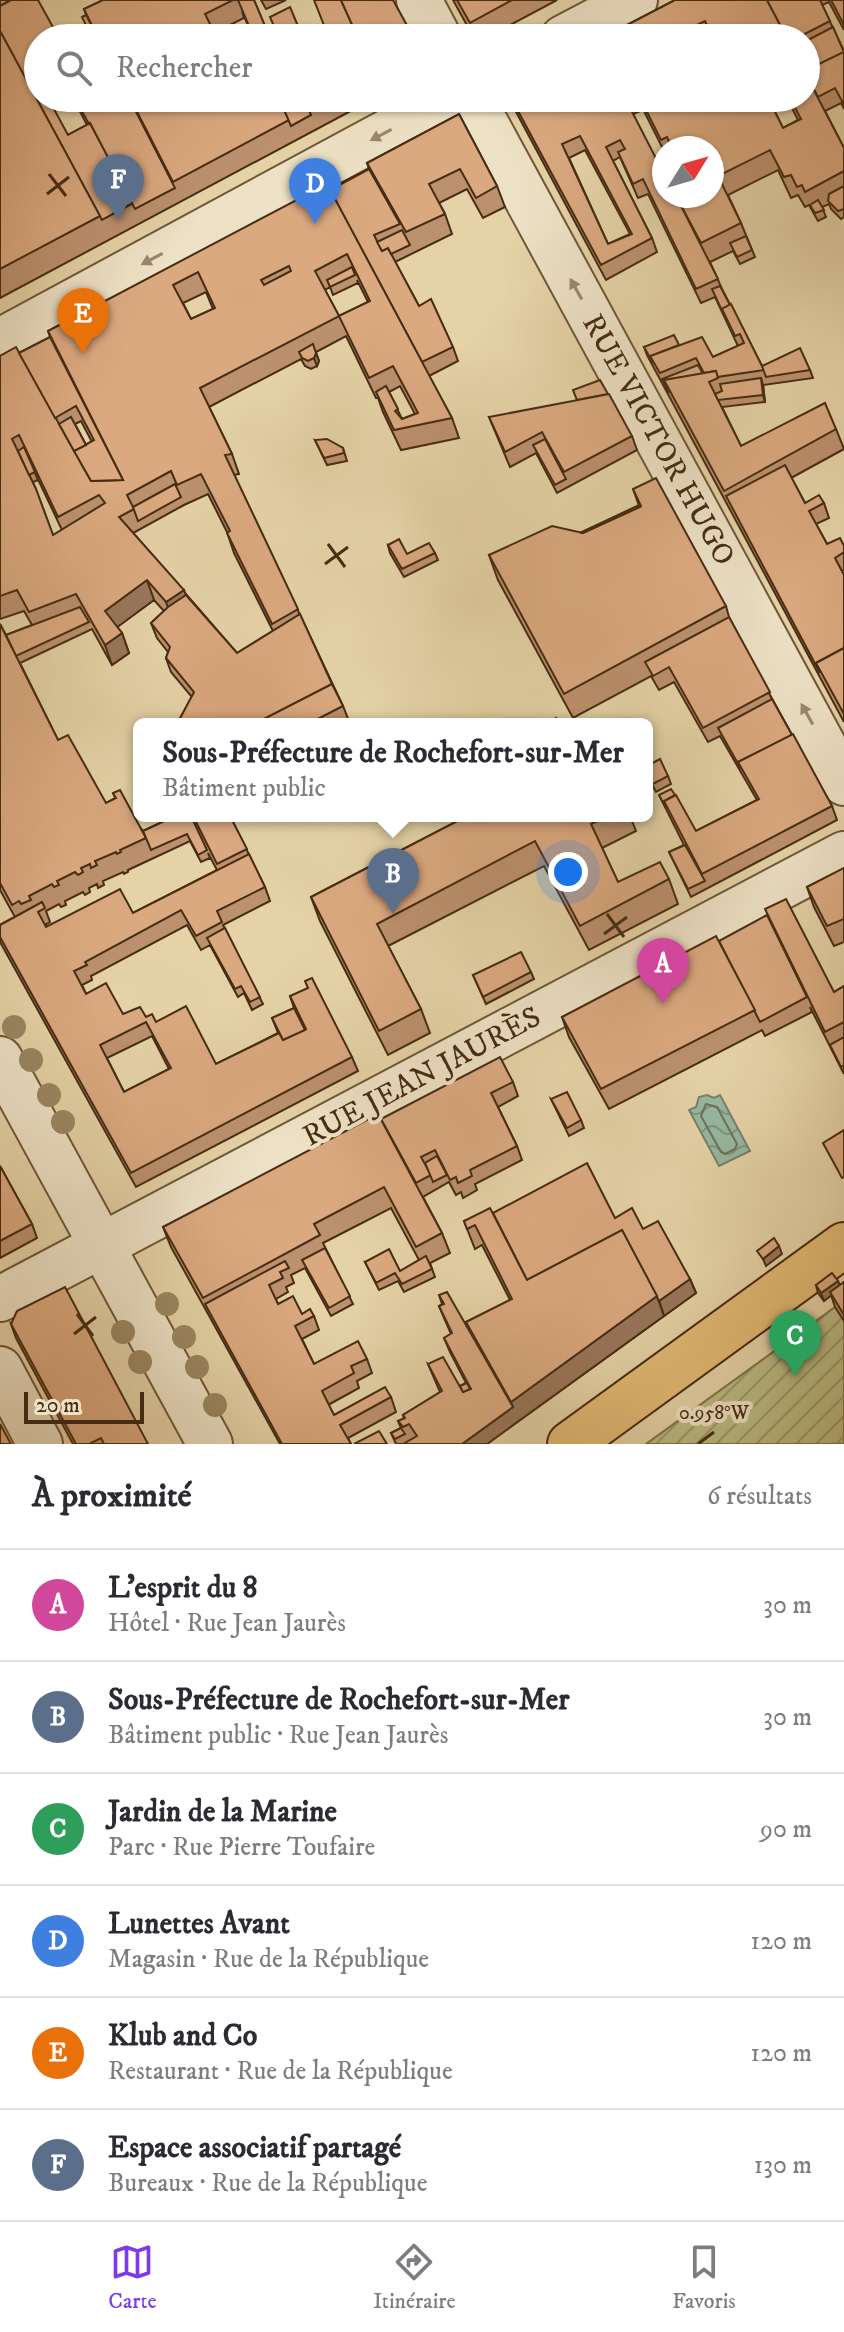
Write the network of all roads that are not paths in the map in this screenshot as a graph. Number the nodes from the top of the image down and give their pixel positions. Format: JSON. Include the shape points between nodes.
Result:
{"nodes":[{"id":1,"x":419,"y":0,"type":"edge"},
{"id":2,"x":635,"y":0,"type":"edge"},
{"id":3,"x":432,"y":24,"type":"edge"},
{"id":4,"x":590,"y":24,"type":"edge"},
{"id":5,"x":424,"y":112,"type":"edge"},
{"id":6,"x":480,"y":112,"type":"edge"},
{"id":7,"x":0,"y":341,"type":"edge"},
{"id":8,"x":844,"y":783,"type":"edge"},
{"id":9,"x":844,"y":854,"type":"edge"},
{"id":10,"x":0,"y":1059,"type":"edge"},
{"id":11,"x":844,"y":1245,"type":"edge"},
{"id":12,"x":101,"y":1246,"type":"junction"},
{"id":13,"x":0,"y":1299,"type":"edge"},
{"id":14,"x":0,"y":1369,"type":"edge"},
{"id":15,"x":40,"y":1444,"type":"edge"},
{"id":16,"x":210,"y":1444,"type":"edge"},
{"id":17,"x":570,"y":1444,"type":"edge"}],
"edges":[{"from":1,"to":3,"type":"street"},
{"from":2,"to":4,"type":"street"},
{"from":5,"to":7,"type":"street","one_way":true},
{"from":8,"to":6,"type":"street","name":"RUE VICTOR HUGO","one_way":true},
{"from":9,"to":12,"type":"street","name":"RUE JEAN JAURÈS"},
{"from":10,"to":12,"type":"street"},
{"from":11,"to":17,"type":"main road"},
{"from":12,"to":13,"type":"street","name":"RUE JEAN JAURÈS"},
{"from":12,"to":16,"type":"street"},
{"from":14,"to":15,"type":"street"}]}
